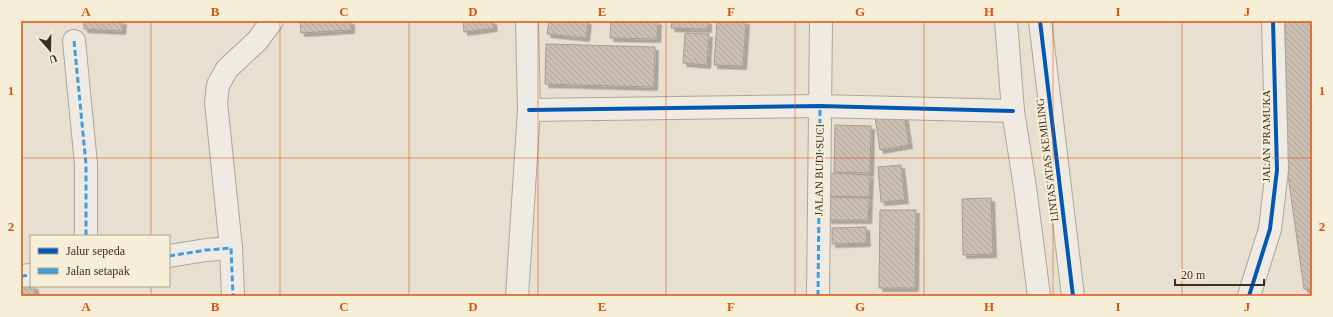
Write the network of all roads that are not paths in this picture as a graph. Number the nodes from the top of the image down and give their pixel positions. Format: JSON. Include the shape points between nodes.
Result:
{"nodes":[{"id":1,"x":272,"y":21,"type":"edge"},
{"id":2,"x":527,"y":21,"type":"edge"},
{"id":3,"x":821,"y":21,"type":"edge"},
{"id":4,"x":1006,"y":21,"type":"edge"},
{"id":5,"x":1040,"y":21,"type":"edge"},
{"id":6,"x":1273,"y":21,"type":"edge"},
{"id":7,"x":74,"y":42,"type":"dead end"},
{"id":8,"x":820,"y":106,"type":"junction"},
{"id":9,"x":529,"y":110,"type":"junction"},
{"id":10,"x":1013,"y":111,"type":"junction"},
{"id":11,"x":86,"y":235,"type":"edge"},
{"id":12,"x":231,"y":248,"type":"junction"},
{"id":13,"x":170,"y":256,"type":"edge"},
{"id":14,"x":233,"y":296,"type":"edge"},
{"id":15,"x":517,"y":296,"type":"edge"},
{"id":16,"x":818,"y":296,"type":"edge"},
{"id":17,"x":1039,"y":296,"type":"edge"},
{"id":18,"x":1073,"y":296,"type":"edge"},
{"id":19,"x":1249,"y":296,"type":"edge"}],
"edges":[{"from":1,"to":12,"type":"street","via":[[257,41],[227,68],[218,85],[216,102]]},
{"from":2,"to":9,"type":"street"},
{"from":3,"to":8,"type":"street","name":"JALAN BUDI SUCI"},
{"from":4,"to":10,"type":"street"},
{"from":5,"to":18,"type":"street","name":"LINTAS ATAS KEMILING"},
{"from":6,"to":19,"type":"street","name":"JALAN PRAMUKA","via":[[1277,170],[1270,229]]},
{"from":7,"to":11,"type":"street","via":[[86,164]]},
{"from":8,"to":9,"type":"street"},
{"from":8,"to":10,"type":"street"},
{"from":8,"to":16,"type":"street","name":"JALAN BUDI SUCI"},
{"from":9,"to":15,"type":"street"},
{"from":10,"to":17,"type":"street"},
{"from":12,"to":13,"type":"street"},
{"from":12,"to":14,"type":"street"}]}
